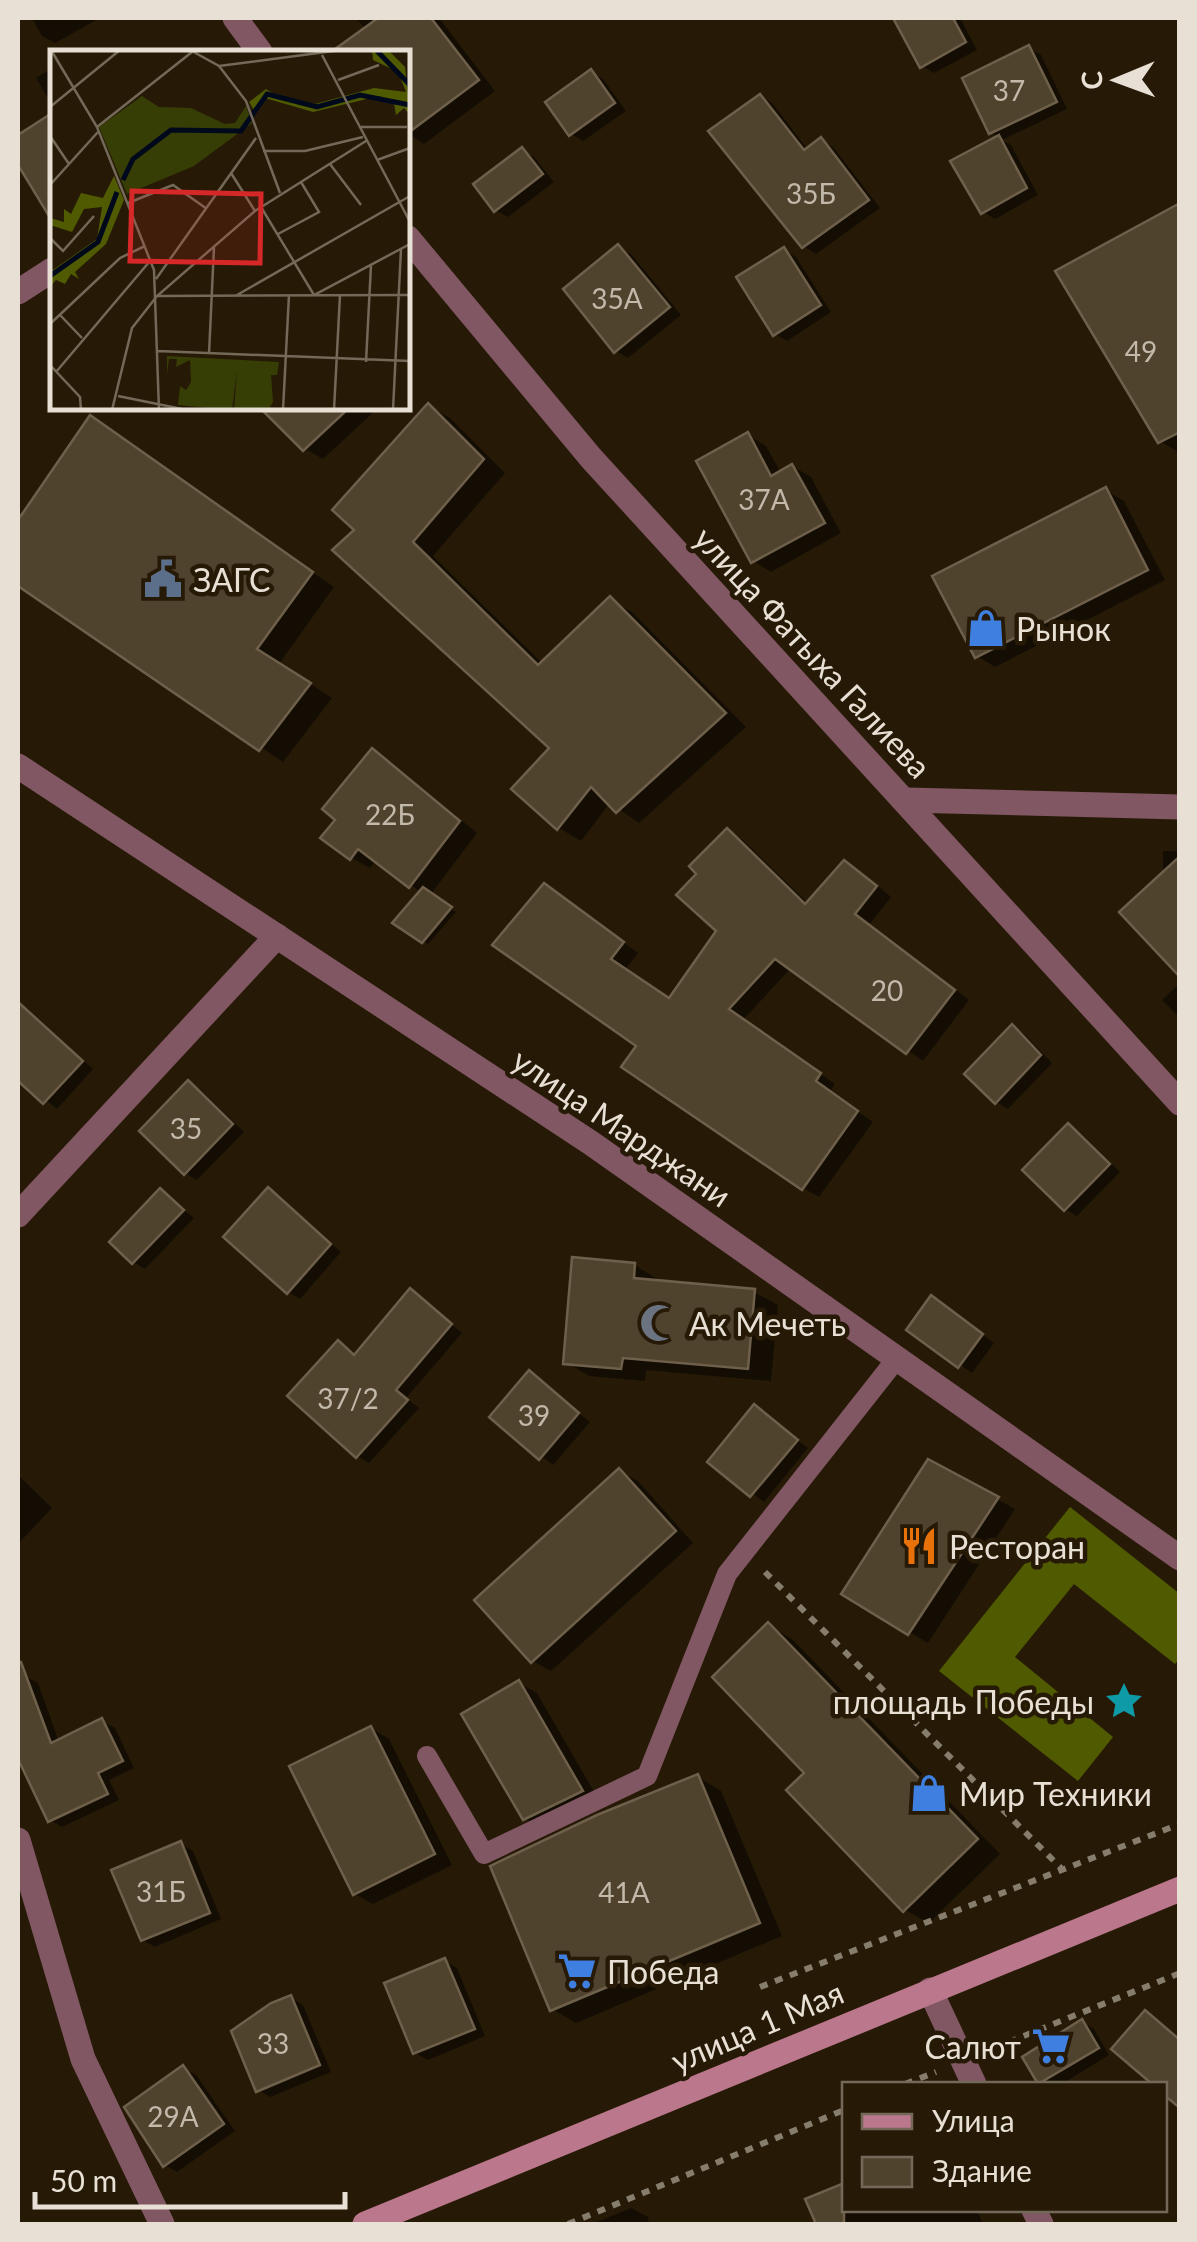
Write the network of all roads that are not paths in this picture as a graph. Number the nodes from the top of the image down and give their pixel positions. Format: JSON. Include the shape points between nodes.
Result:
{"nodes":[{"id":1,"x":234,"y":18,"type":"edge"},
{"id":2,"x":258,"y":50,"type":"edge"},
{"id":3,"x":410,"y":240,"type":"edge"},
{"id":4,"x":50,"y":271,"type":"edge"},
{"id":5,"x":18,"y":292,"type":"edge"},
{"id":6,"x":18,"y":766,"type":"edge"},
{"id":7,"x":906,"y":800,"type":"junction"},
{"id":8,"x":1180,"y":808,"type":"edge"},
{"id":9,"x":277,"y":936,"type":"junction"},
{"id":10,"x":1180,"y":1102,"type":"edge"},
{"id":11,"x":18,"y":1215,"type":"edge"},
{"id":12,"x":898,"y":1357,"type":"junction"},
{"id":13,"x":1180,"y":1558,"type":"edge"},
{"id":14,"x":427,"y":1756,"type":"dead end"},
{"id":15,"x":18,"y":1840,"type":"edge"},
{"id":16,"x":1178,"y":1890,"type":"edge"},
{"id":17,"x":930,"y":1990,"type":"junction"},
{"id":18,"x":973,"y":2082,"type":"edge"},
{"id":19,"x":162,"y":2224,"type":"edge"},
{"id":20,"x":365,"y":2224,"type":"edge"}],
"edges":[{"from":1,"to":2,"type":"street"},
{"from":3,"to":7,"type":"street","name":"улица Фатыха Галиева","via":[[591,458]]},
{"from":4,"to":5,"type":"street"},
{"from":6,"to":9,"type":"street","name":"улица Марджани"},
{"from":7,"to":8,"type":"street"},
{"from":7,"to":10,"type":"street","name":"улица Фатыха Галиева"},
{"from":9,"to":11,"type":"street"},
{"from":9,"to":12,"type":"street","name":"улица Марджани"},
{"from":12,"to":13,"type":"street","name":"улица Марджани"},
{"from":12,"to":14,"type":"lane","via":[[727,1574],[647,1776],[484,1854]]},
{"from":15,"to":19,"type":"street","via":[[83,2059]]},
{"from":16,"to":17,"type":"main road","name":"улица 1 Мая"},
{"from":17,"to":18,"type":"street"},
{"from":17,"to":20,"type":"main road","name":"улица 1 Мая"}]}
